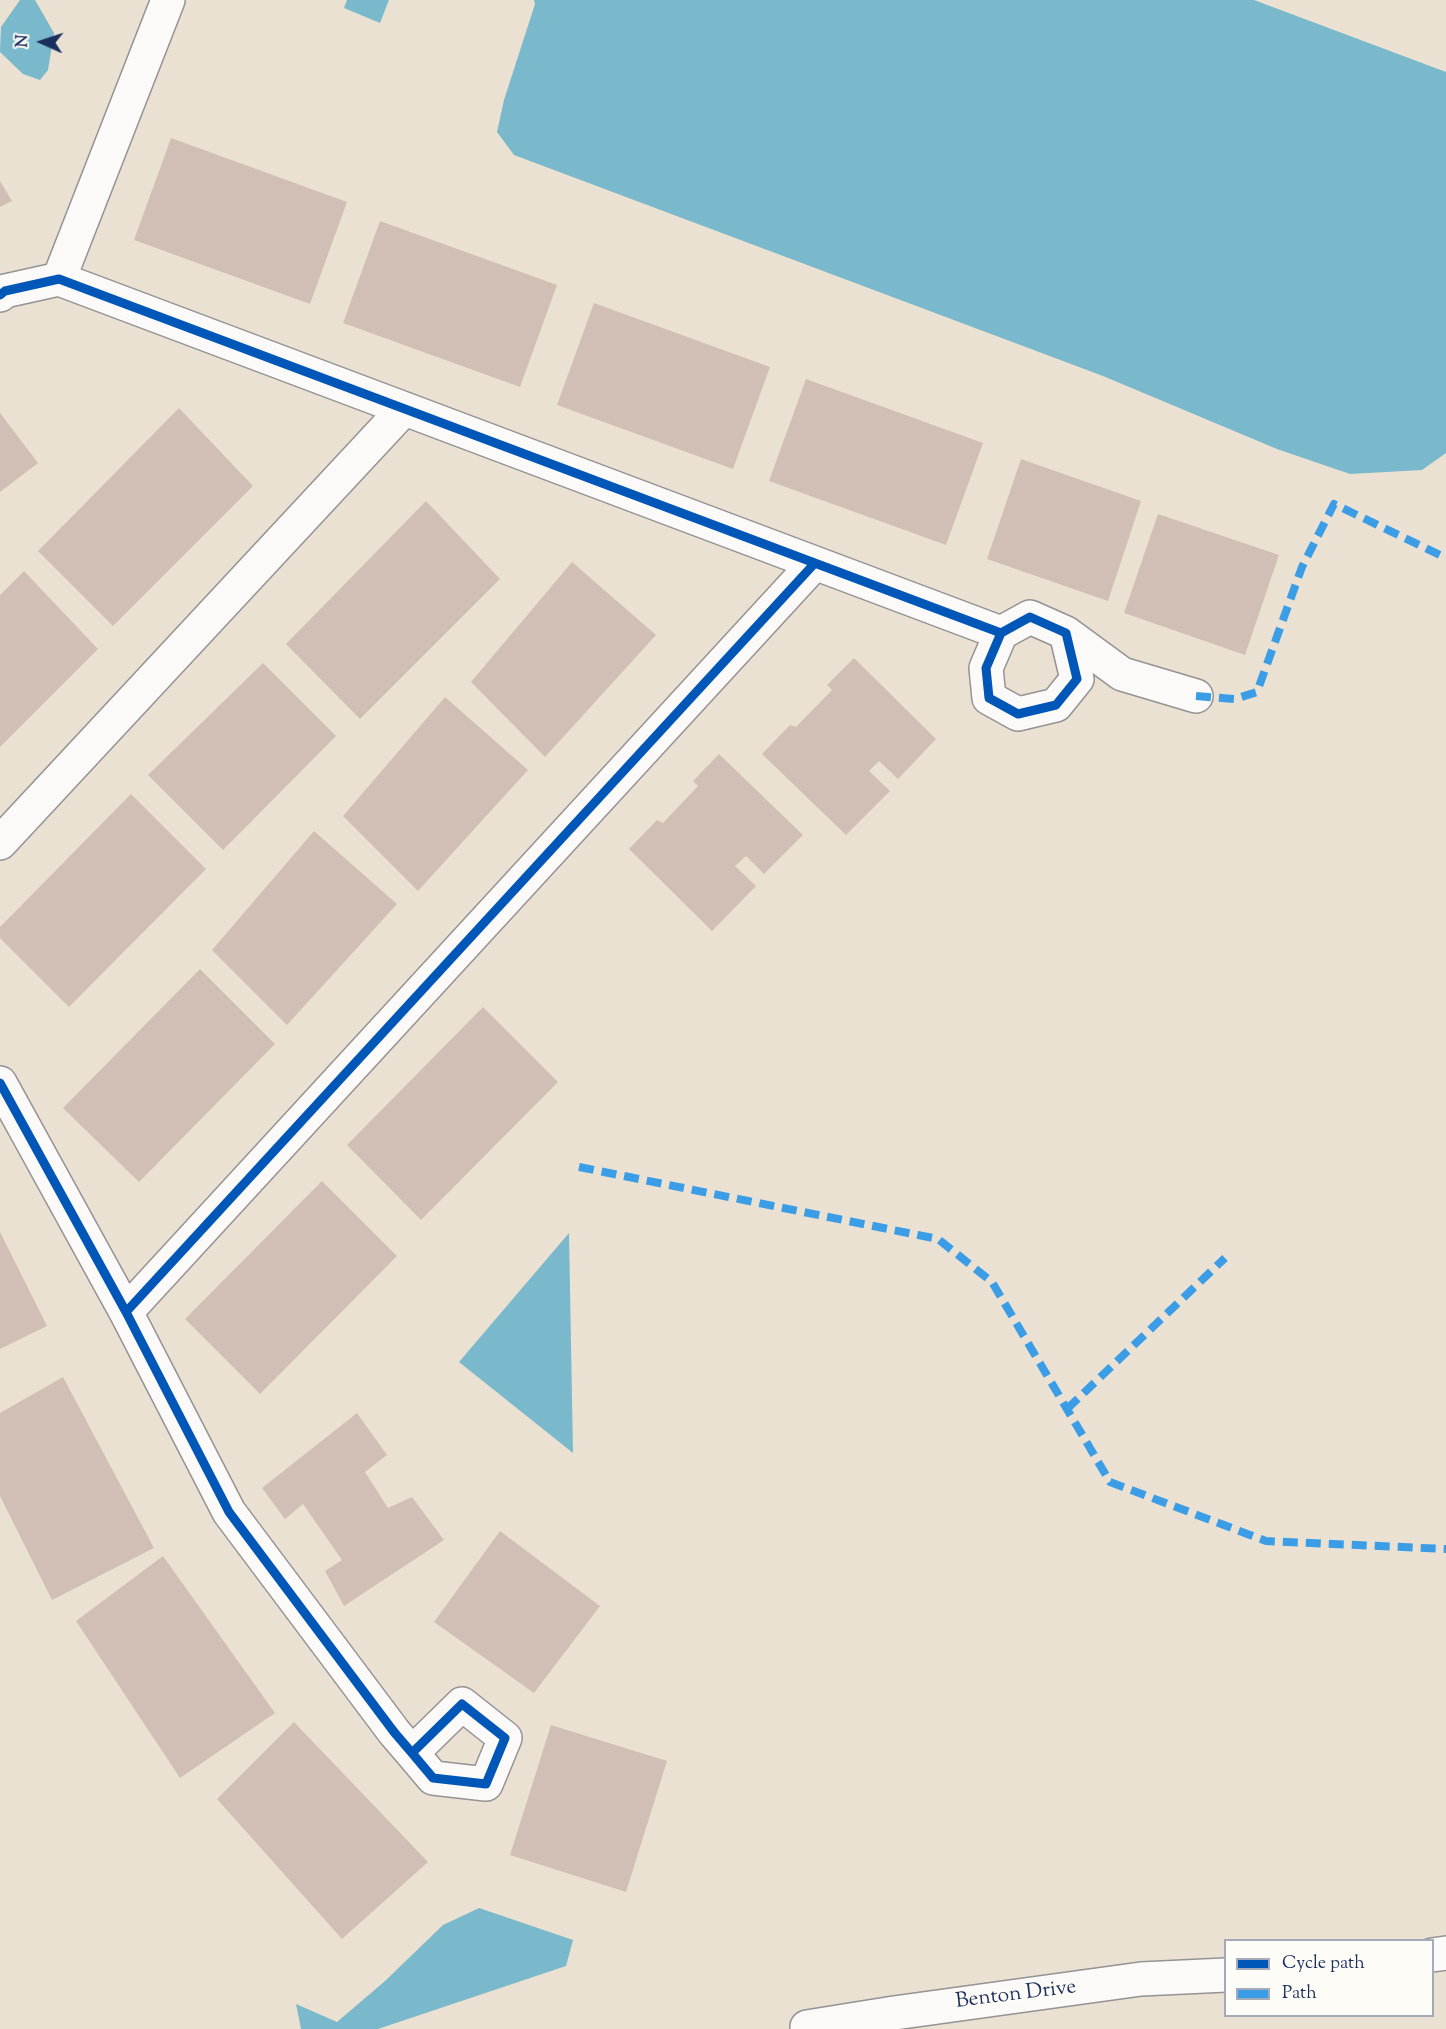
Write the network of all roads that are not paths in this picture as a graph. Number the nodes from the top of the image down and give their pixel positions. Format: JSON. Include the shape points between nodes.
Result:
{"nodes":[{"id":1,"x":168,"y":0,"type":"edge"},
{"id":2,"x":59,"y":279,"type":"junction"},
{"id":3,"x":0,"y":295,"type":"edge"},
{"id":4,"x":404,"y":410,"type":"junction"},
{"id":5,"x":814,"y":564,"type":"junction"},
{"id":6,"x":1001,"y":633,"type":"junction"},
{"id":7,"x":1066,"y":633,"type":"junction"},
{"id":8,"x":1196,"y":696,"type":"dead end"},
{"id":9,"x":0,"y":843,"type":"edge"},
{"id":10,"x":0,"y":1083,"type":"edge"},
{"id":11,"x":126,"y":1312,"type":"junction"},
{"id":12,"x":412,"y":1753,"type":"dead end"},
{"id":13,"x":1224,"y":1975,"type":"edge"},
{"id":14,"x":807,"y":2028,"type":"edge"}],
"edges":[{"from":1,"to":2,"type":"street"},
{"from":2,"to":3,"type":"street"},
{"from":2,"to":4,"type":"street"},
{"from":4,"to":5,"type":"street"},
{"from":4,"to":9,"type":"street"},
{"from":5,"to":6,"type":"street"},
{"from":5,"to":11,"type":"street"},
{"from":6,"to":7,"type":"street","via":[[1030,617]]},
{"from":6,"to":7,"type":"street","via":[[986,668],[989,698],[1018,714],[1056,705],[1077,679]]},
{"from":7,"to":8,"type":"street","via":[[1122,674]]},
{"from":10,"to":11,"type":"street"},
{"from":11,"to":12,"type":"street","via":[[229,1512]]},
{"from":13,"to":14,"type":"street","name":"Benton Drive","via":[[1141,1979]]}]}
